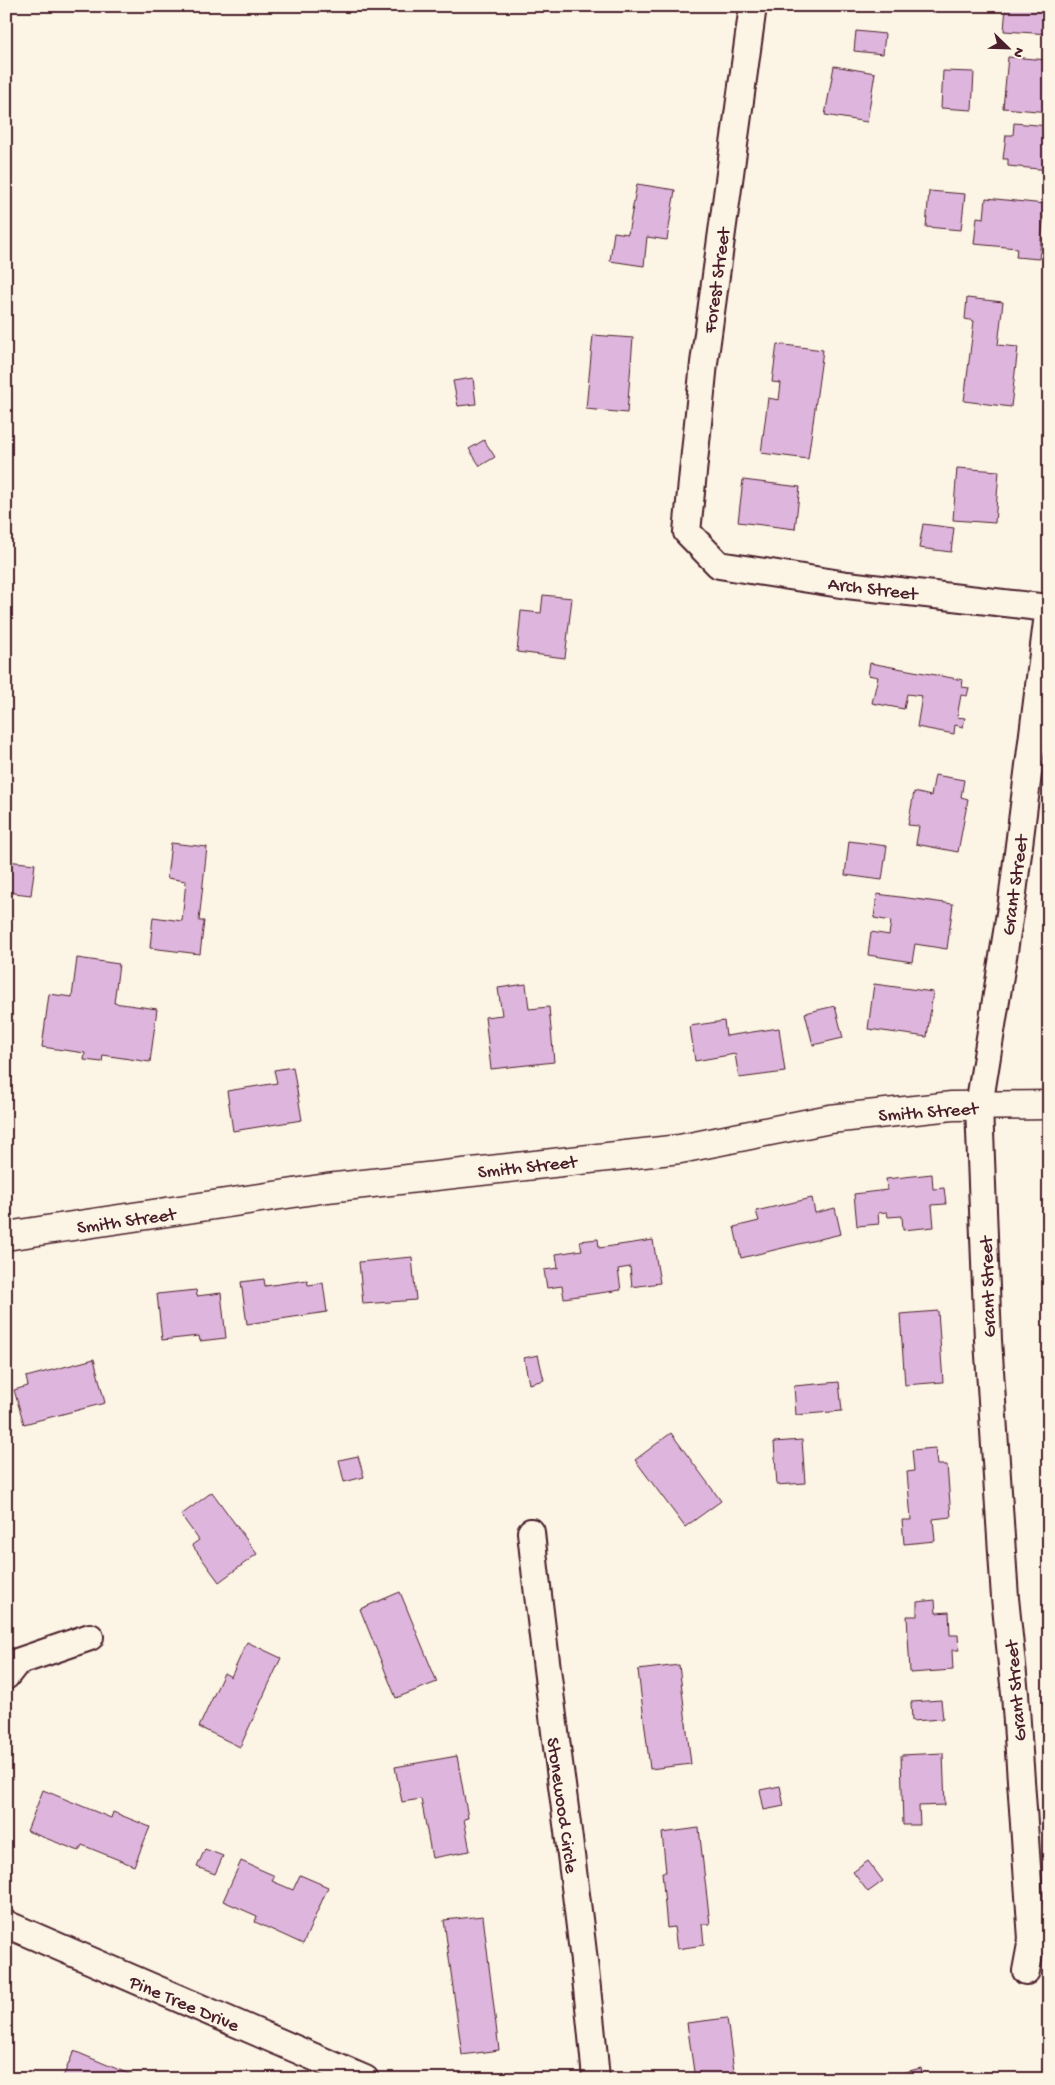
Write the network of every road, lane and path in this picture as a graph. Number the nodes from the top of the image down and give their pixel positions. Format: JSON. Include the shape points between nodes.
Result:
{"nodes":[{"id":1,"x":753,"y":6,"type":"edge"},
{"id":2,"x":704,"y":549,"type":"joint"},
{"id":3,"x":1049,"y":607,"type":"edge"},
{"id":4,"x":1049,"y":1105,"type":"edge"},
{"id":5,"x":979,"y":1106,"type":"junction"},
{"id":6,"x":6,"y":1236,"type":"edge"},
{"id":7,"x":531,"y":1532,"type":"dead end"},
{"id":8,"x":90,"y":1637,"type":"dead end"},
{"id":9,"x":6,"y":1676,"type":"edge"},
{"id":10,"x":6,"y":1924,"type":"edge"},
{"id":11,"x":1026,"y":1971,"type":"dead end"},
{"id":12,"x":364,"y":2079,"type":"edge"},
{"id":13,"x":596,"y":2079,"type":"edge"}],
"edges":[{"from":1,"to":2,"type":"street","name":"Forest Street","via":[[704,363],[687,532]]},
{"from":2,"to":3,"type":"street","name":"Arch Street","via":[[719,565],[847,585]]},
{"from":3,"to":5,"type":"street","name":"Grant Street","via":[[1012,901]]},
{"from":4,"to":5,"type":"street","name":"Smith Street"},
{"from":5,"to":6,"type":"street","name":"Smith Street","via":[[830,1119],[680,1149],[327,1188]]},
{"from":5,"to":11,"type":"street","name":"Grant Street","via":[[988,1340],[1032,1939]]},
{"from":7,"to":13,"type":"street","name":"Stonewood Circle","via":[[544,1661],[588,1985]]},
{"from":8,"to":9,"type":"street","via":[[17,1662]]},
{"from":10,"to":12,"type":"street","name":"Pine Tree Drive"}]}
